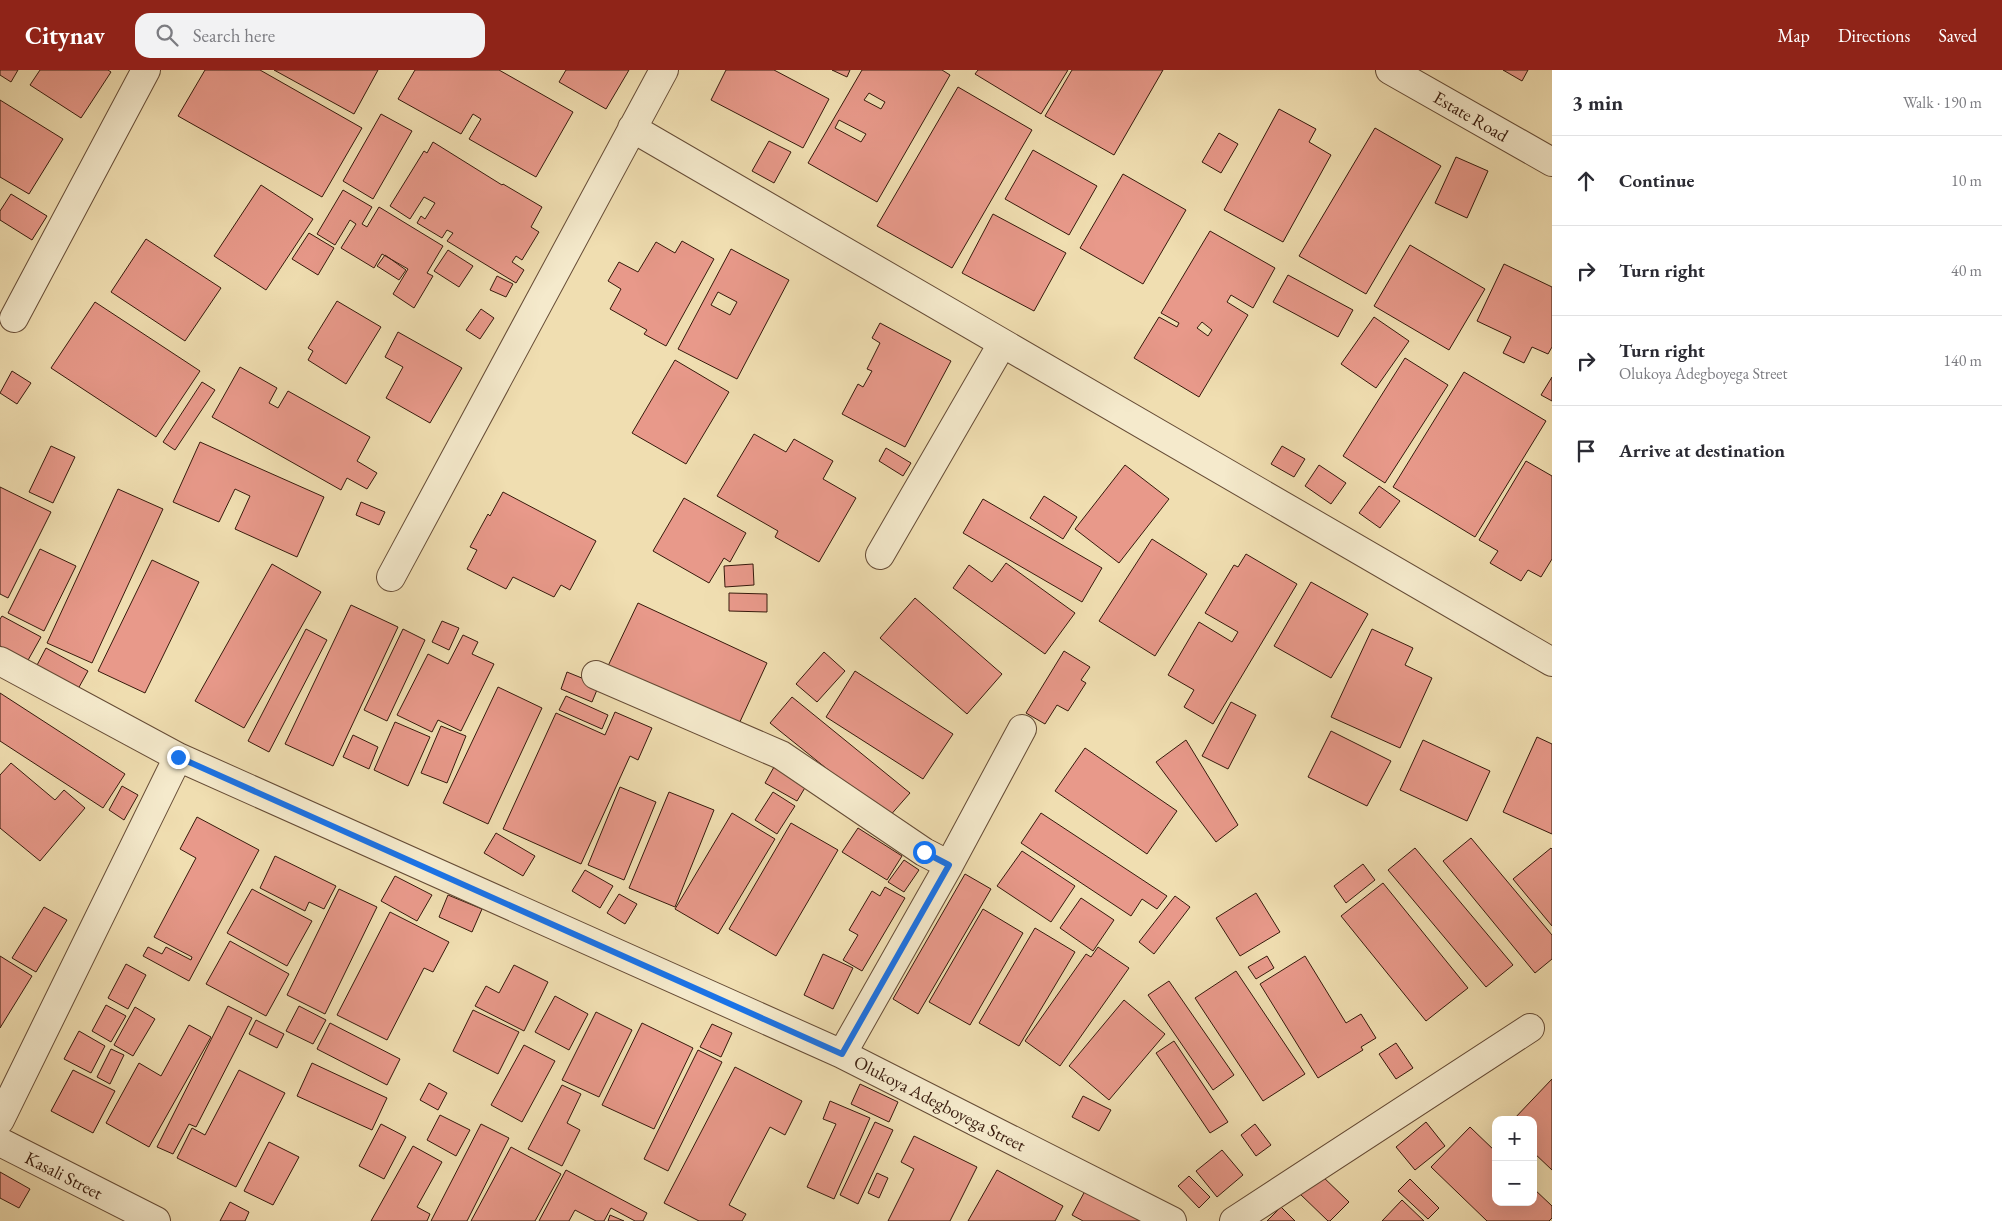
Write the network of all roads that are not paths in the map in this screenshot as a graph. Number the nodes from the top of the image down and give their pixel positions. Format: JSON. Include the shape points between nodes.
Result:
{"nodes":[{"id":1,"x":146,"y":70,"type":"edge"},
{"id":2,"x":664,"y":70,"type":"edge"},
{"id":3,"x":1390,"y":70,"type":"edge"},
{"id":4,"x":632,"y":128,"type":"junction"},
{"id":5,"x":1552,"y":162,"type":"edge"},
{"id":6,"x":14,"y":318,"type":"dead end"},
{"id":7,"x":1002,"y":344,"type":"junction"},
{"id":8,"x":880,"y":555,"type":"dead end"},
{"id":9,"x":391,"y":577,"type":"dead end"},
{"id":10,"x":0,"y":661,"type":"edge"},
{"id":11,"x":1552,"y":662,"type":"edge"},
{"id":12,"x":596,"y":675,"type":"dead end"},
{"id":13,"x":1022,"y":729,"type":"dead end"},
{"id":14,"x":178,"y":757,"type":"junction"},
{"id":15,"x":949,"y":865,"type":"junction"},
{"id":16,"x":1530,"y":1028,"type":"dead end"},
{"id":17,"x":842,"y":1054,"type":"junction"},
{"id":18,"x":0,"y":1120,"type":"edge"},
{"id":19,"x":0,"y":1142,"type":"edge"},
{"id":20,"x":156,"y":1221,"type":"edge"},
{"id":21,"x":1172,"y":1221,"type":"edge"},
{"id":22,"x":1234,"y":1221,"type":"edge"}],
"edges":[{"from":1,"to":6,"type":"street"},
{"from":2,"to":4,"type":"street"},
{"from":3,"to":5,"type":"street","name":"Estate Road"},
{"from":4,"to":7,"type":"street"},
{"from":4,"to":9,"type":"street"},
{"from":7,"to":8,"type":"street"},
{"from":7,"to":11,"type":"street"},
{"from":10,"to":14,"type":"street","name":"Olukoya Adegboyega Street"},
{"from":12,"to":15,"type":"street","via":[[781,755],[924,852]]},
{"from":13,"to":15,"type":"street"},
{"from":14,"to":17,"type":"street","name":"Olukoya Adegboyega Street"},
{"from":14,"to":18,"type":"street"},
{"from":15,"to":17,"type":"street"},
{"from":16,"to":22,"type":"street"},
{"from":17,"to":21,"type":"street","name":"Olukoya Adegboyega Street"},
{"from":19,"to":20,"type":"street","name":"Kasali Street"}]}
